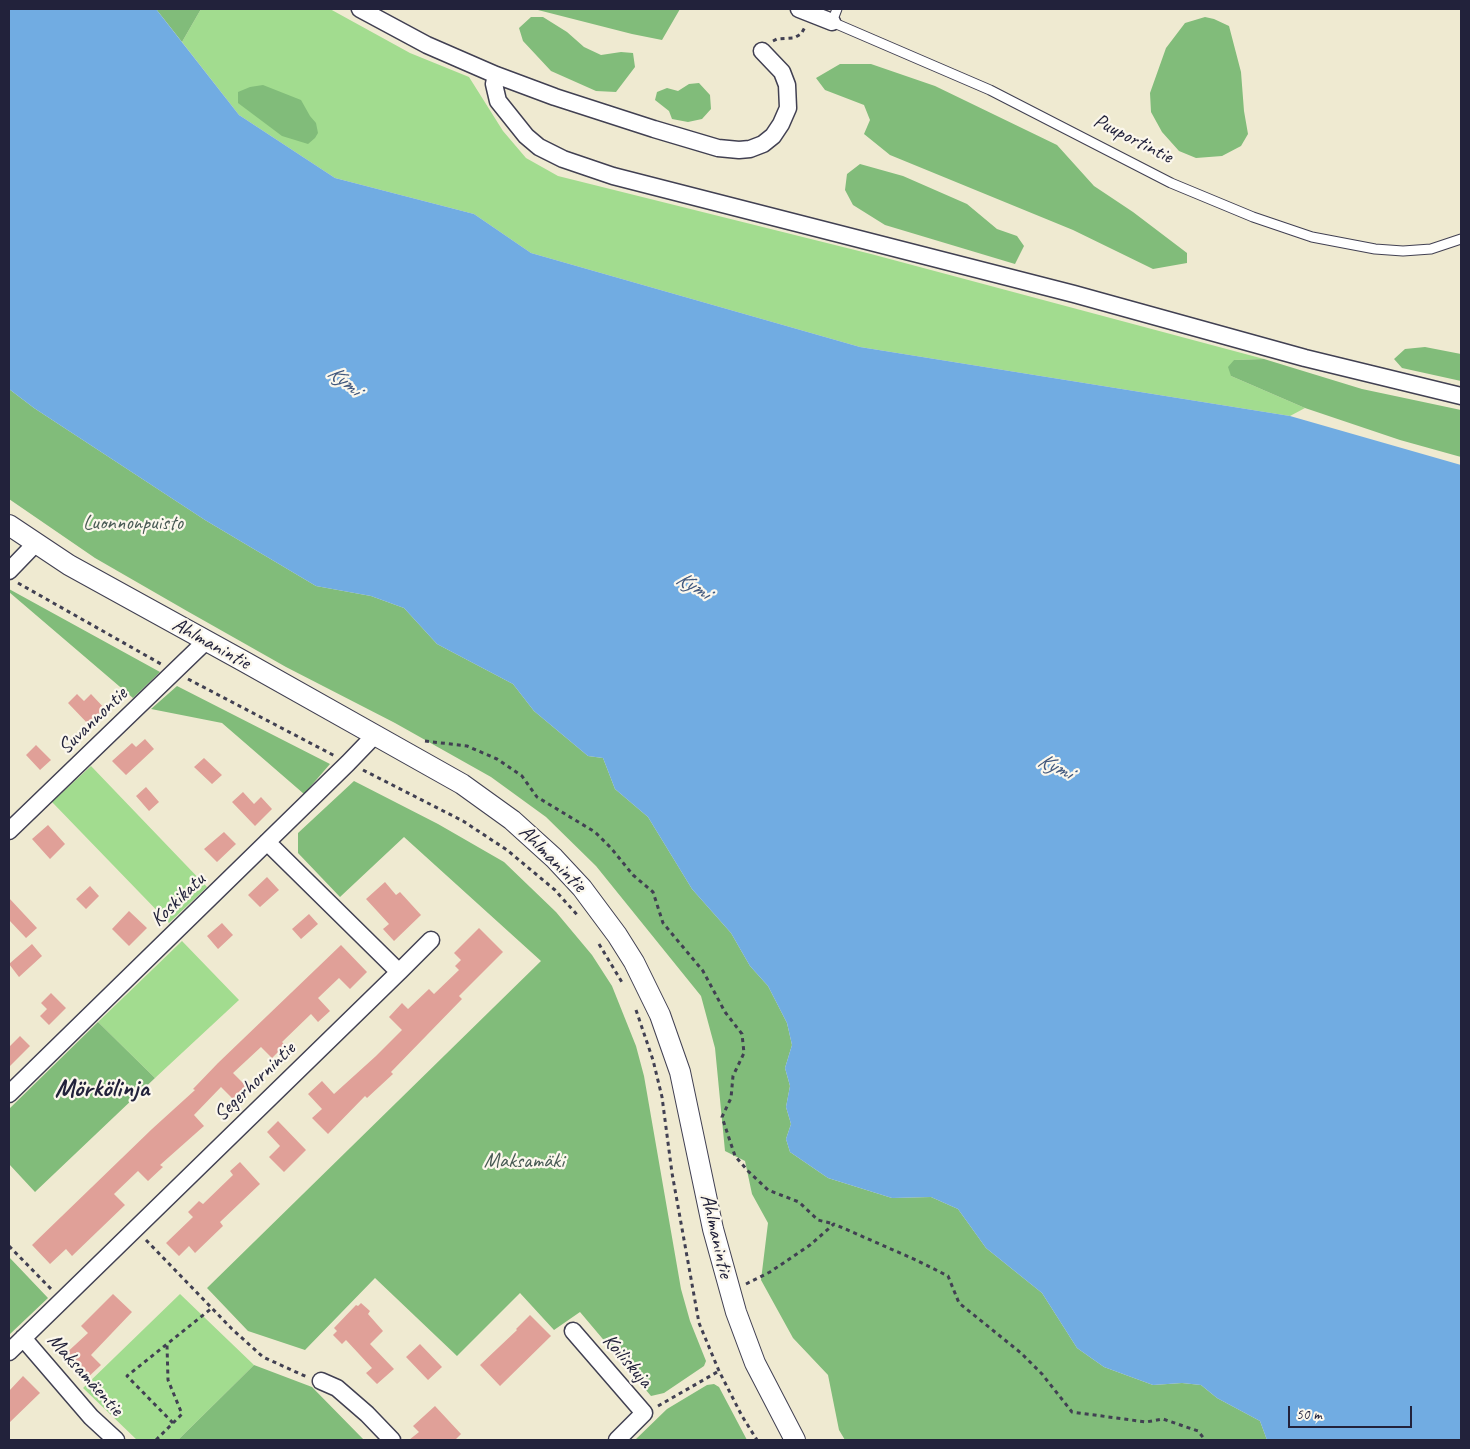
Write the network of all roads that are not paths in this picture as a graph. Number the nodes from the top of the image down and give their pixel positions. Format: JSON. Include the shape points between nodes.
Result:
{"nodes":[{"id":1,"x":360,"y":9,"type":"edge"},
{"id":2,"x":799,"y":15,"type":"edge"},
{"id":3,"x":834,"y":15,"type":"edge"},
{"id":4,"x":766,"y":46,"type":"road end"},
{"id":5,"x":496,"y":75,"type":"junction"},
{"id":6,"x":1461,"y":239,"type":"edge"},
{"id":7,"x":1461,"y":396,"type":"edge"},
{"id":8,"x":9,"y":525,"type":"edge"},
{"id":9,"x":36,"y":543,"type":"junction"},
{"id":10,"x":9,"y":571,"type":"edge"},
{"id":11,"x":206,"y":641,"type":"junction"},
{"id":12,"x":375,"y":735,"type":"junction"},
{"id":13,"x":9,"y":831,"type":"edge"},
{"id":14,"x":267,"y":842,"type":"junction"},
{"id":15,"x":431,"y":940,"type":"dead end"},
{"id":16,"x":399,"y":972,"type":"junction"},
{"id":17,"x":9,"y":1094,"type":"edge"},
{"id":18,"x":573,"y":1331,"type":"dead end"},
{"id":19,"x":23,"y":1338,"type":"junction"},
{"id":20,"x":9,"y":1352,"type":"edge"},
{"id":21,"x":321,"y":1380,"type":"road end"},
{"id":22,"x":116,"y":1440,"type":"edge"},
{"id":23,"x":392,"y":1440,"type":"edge"},
{"id":24,"x":617,"y":1440,"type":"edge"},
{"id":25,"x":795,"y":1440,"type":"edge"}],
"edges":[{"from":1,"to":5,"type":"street","via":[[427,45]]},
{"from":2,"to":3,"type":"street","name":"Puuportintie"},
{"from":3,"to":6,"type":"lane","name":"Puuportintie","via":[[1171,183],[1253,218],[1312,238],[1375,249],[1431,249]]},
{"from":4,"to":5,"type":"street","via":[[787,85],[788,108],[773,136],[750,149],[718,148]]},
{"from":5,"to":7,"type":"street","via":[[494,84],[498,101],[538,147],[613,176]]},
{"from":8,"to":9,"type":"street","name":"Ahlmanintie"},
{"from":9,"to":10,"type":"street"},
{"from":9,"to":11,"type":"street","name":"Ahlmanintie","via":[[69,566]]},
{"from":11,"to":12,"type":"street","name":"Ahlmanintie"},
{"from":11,"to":13,"type":"street","name":"Suvannontie"},
{"from":12,"to":14,"type":"street","name":"Koskikatu"},
{"from":12,"to":25,"type":"street","name":"Ahlmanintie","via":[[462,784],[512,820],[582,888],[634,962],[652,998],[680,1072],[729,1289],[755,1363]]},
{"from":14,"to":16,"type":"street"},
{"from":14,"to":17,"type":"street","name":"Koskikatu"},
{"from":15,"to":16,"type":"street","name":"Segerhornintie"},
{"from":16,"to":19,"type":"street","name":"Segerhornintie"},
{"from":18,"to":24,"type":"street","name":"Koiliskuja","via":[[644,1413]]},
{"from":19,"to":20,"type":"street","name":"Segerhornintie"},
{"from":19,"to":22,"type":"street","name":"Maksamäentie","via":[[91,1417]]},
{"from":21,"to":23,"type":"street","via":[[337,1388]]}]}
